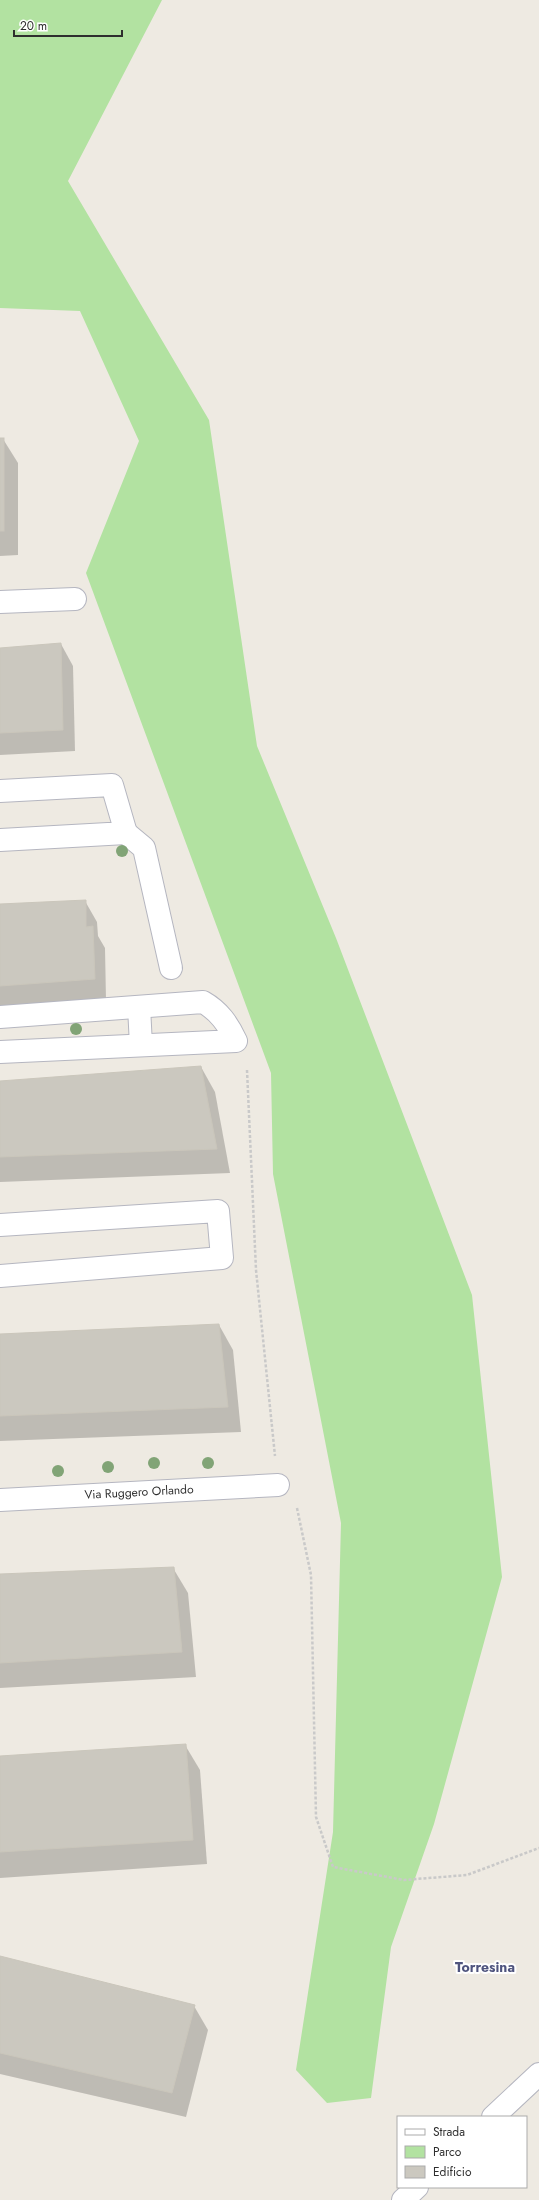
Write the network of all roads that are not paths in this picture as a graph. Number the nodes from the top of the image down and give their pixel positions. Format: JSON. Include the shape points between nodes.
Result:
{"nodes":[{"id":1,"x":75,"y":599,"type":"dead end"},
{"id":2,"x":0,"y":602,"type":"edge"},
{"id":3,"x":0,"y":791,"type":"edge"},
{"id":4,"x":126,"y":834,"type":"junction"},
{"id":5,"x":0,"y":840,"type":"edge"},
{"id":6,"x":171,"y":968,"type":"dead end"},
{"id":7,"x":139,"y":1007,"type":"junction"},
{"id":8,"x":45,"y":1013,"type":"junction"},
{"id":9,"x":0,"y":1018,"type":"edge"},
{"id":10,"x":142,"y":1045,"type":"junction"},
{"id":11,"x":46,"y":1049,"type":"junction"},
{"id":12,"x":0,"y":1052,"type":"edge"},
{"id":13,"x":0,"y":1226,"type":"edge"},
{"id":14,"x":0,"y":1276,"type":"edge"},
{"id":15,"x":278,"y":1485,"type":"road end"},
{"id":16,"x":0,"y":1500,"type":"edge"},
{"id":17,"x":539,"y":2074,"type":"edge"},
{"id":18,"x":494,"y":2116,"type":"edge"},
{"id":19,"x":416,"y":2188,"type":"edge"},
{"id":20,"x":403,"y":2200,"type":"edge"}],
"edges":[{"from":1,"to":2,"type":"street"},
{"from":3,"to":4,"type":"street","via":[[112,785]]},
{"from":4,"to":5,"type":"street"},
{"from":4,"to":6,"type":"street","via":[[144,848]]},
{"from":7,"to":8,"type":"street"},
{"from":7,"to":10,"type":"street"},
{"from":7,"to":10,"type":"street","via":[[203,1002],[212,1007],[228,1025],[236,1041]]},
{"from":8,"to":9,"type":"street"},
{"from":8,"to":11,"type":"street"},
{"from":10,"to":11,"type":"street"},
{"from":11,"to":12,"type":"street"},
{"from":13,"to":14,"type":"street","via":[[218,1211],[222,1258]]},
{"from":15,"to":16,"type":"street","name":"Via Ruggero Orlando"},
{"from":17,"to":18,"type":"street"},
{"from":19,"to":20,"type":"street"}]}
